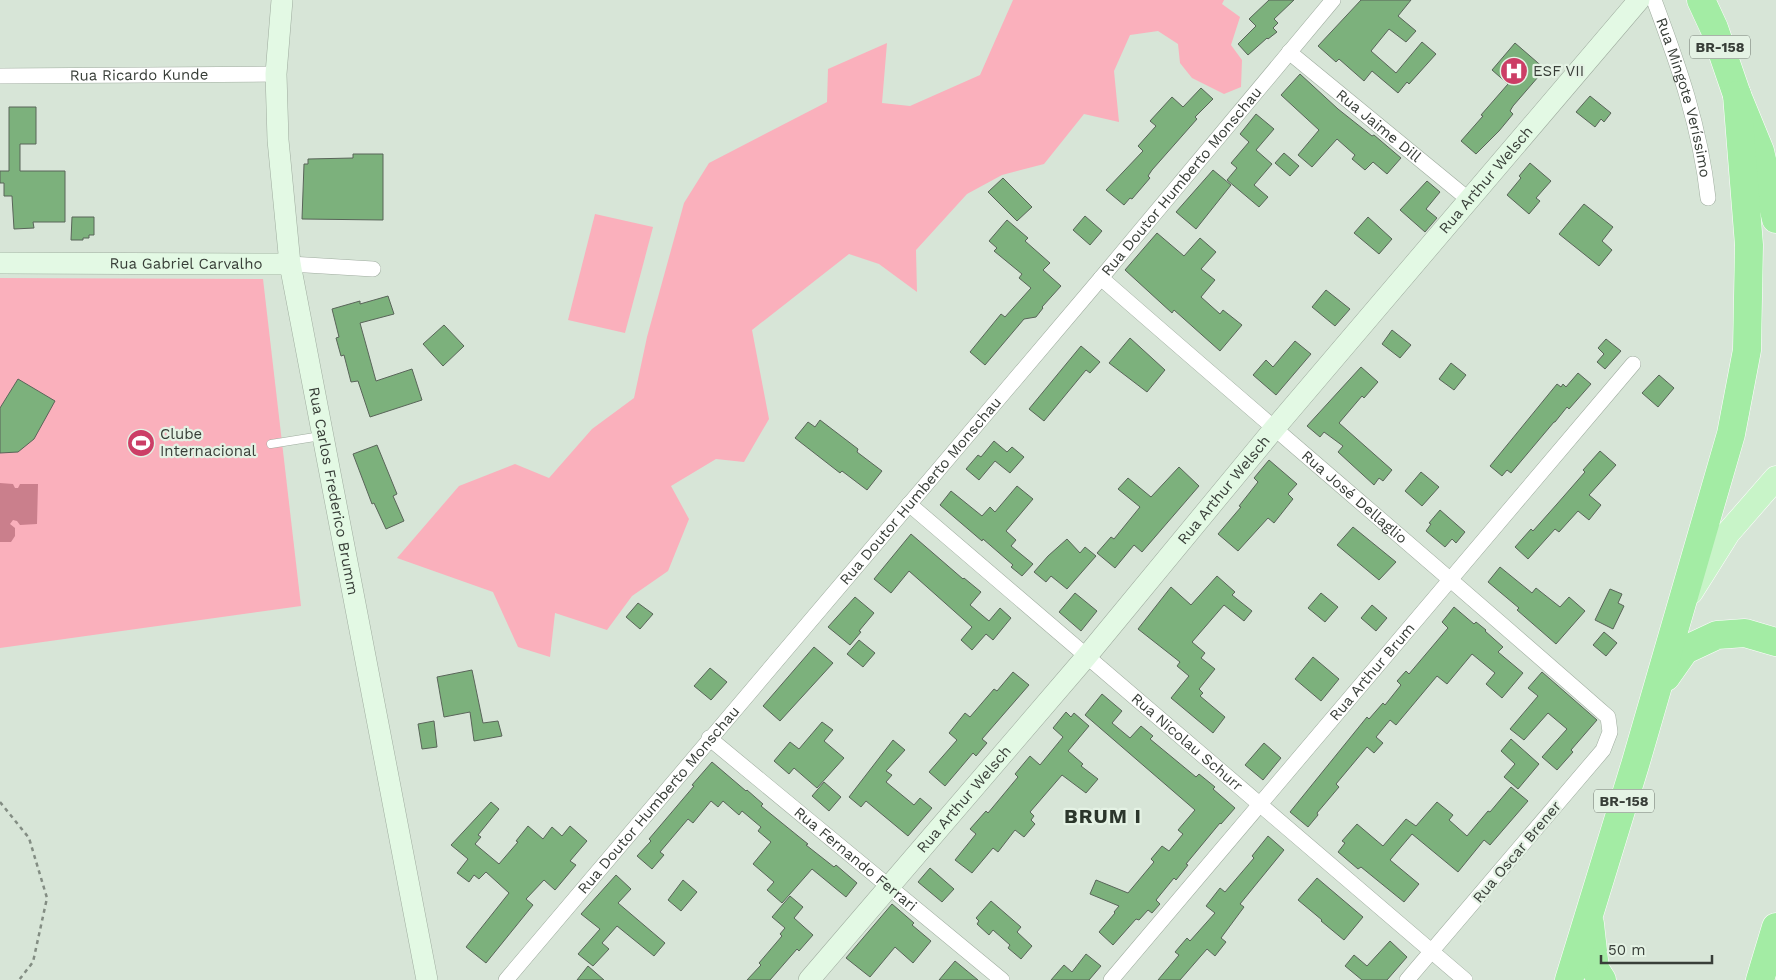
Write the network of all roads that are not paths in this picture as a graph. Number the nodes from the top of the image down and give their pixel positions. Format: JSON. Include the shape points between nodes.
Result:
{"nodes":[{"id":1,"x":282,"y":0,"type":"edge"},
{"id":2,"x":1333,"y":0,"type":"edge"},
{"id":3,"x":1639,"y":0,"type":"edge"},
{"id":4,"x":1654,"y":0,"type":"edge"},
{"id":5,"x":1701,"y":0,"type":"edge"},
{"id":6,"x":1289,"y":52,"type":"junction"},
{"id":7,"x":276,"y":74,"type":"junction"},
{"id":8,"x":0,"y":76,"type":"edge"},
{"id":9,"x":1736,"y":96,"type":"junction"},
{"id":10,"x":1760,"y":151,"type":"junction"},
{"id":11,"x":1776,"y":180,"type":"edge"},
{"id":12,"x":1708,"y":198,"type":"dead end"},
{"id":13,"x":1468,"y":199,"type":"junction"},
{"id":14,"x":1776,"y":219,"type":"edge"},
{"id":15,"x":0,"y":263,"type":"edge"},
{"id":16,"x":290,"y":264,"type":"junction"},
{"id":17,"x":373,"y":269,"type":"dead end"},
{"id":18,"x":1101,"y":278,"type":"junction"},
{"id":19,"x":1634,"y":364,"type":"dead end"},
{"id":20,"x":1274,"y":429,"type":"junction"},
{"id":21,"x":323,"y":436,"type":"junction"},
{"id":22,"x":272,"y":444,"type":"dead end"},
{"id":23,"x":1776,"y":478,"type":"edge"},
{"id":24,"x":909,"y":504,"type":"junction"},
{"id":25,"x":1451,"y":579,"type":"junction"},
{"id":26,"x":1678,"y":617,"type":"junction"},
{"id":27,"x":1776,"y":642,"type":"edge"},
{"id":28,"x":1086,"y":657,"type":"junction"},
{"id":29,"x":1658,"y":689,"type":"junction"},
{"id":30,"x":1608,"y":717,"type":"joint"},
{"id":31,"x":709,"y":738,"type":"junction"},
{"id":32,"x":1260,"y":804,"type":"junction"},
{"id":33,"x":889,"y":886,"type":"junction"},
{"id":34,"x":1589,"y":913,"type":"junction"},
{"id":35,"x":1776,"y":926,"type":"edge"},
{"id":36,"x":1432,"y":951,"type":"junction"},
{"id":37,"x":426,"y":980,"type":"edge"},
{"id":38,"x":506,"y":980,"type":"edge"},
{"id":39,"x":809,"y":980,"type":"edge"},
{"id":40,"x":1002,"y":980,"type":"edge"},
{"id":41,"x":1111,"y":980,"type":"edge"},
{"id":42,"x":1407,"y":980,"type":"edge"},
{"id":43,"x":1465,"y":980,"type":"edge"},
{"id":44,"x":1568,"y":980,"type":"edge"},
{"id":45,"x":1602,"y":980,"type":"edge"},
{"id":46,"x":1760,"y":980,"type":"edge"}],
"edges":[{"from":1,"to":7,"type":"street","name":"Rua Carlos Frederico Brumm"},
{"from":2,"to":6,"type":"street","name":"Rua Doutor Humberto Monschau"},
{"from":3,"to":13,"type":"street","name":"Rua Arthur Welsch"},
{"from":4,"to":12,"type":"street","name":"Rua Mingote Veríssimo","via":[[1677,60],[1695,121]]},
{"from":5,"to":9,"type":"highway","number":"BR-158","via":[[1714,28]]},
{"from":6,"to":13,"type":"street","name":"Rua Jaime Dill"},
{"from":6,"to":18,"type":"street","name":"Rua Doutor Humberto Monschau"},
{"from":7,"to":8,"type":"street","name":"Rua Ricardo Kunde"},
{"from":7,"to":16,"type":"street","name":"Rua Carlos Frederico Brumm","via":[[278,140]]},
{"from":9,"to":10,"type":"highway","number":"BR-158"},
{"from":9,"to":26,"type":"highway","number":"BR-158","via":[[1748,245],[1747,350],[1731,434]]},
{"from":10,"to":11,"type":"highway"},
{"from":10,"to":14,"type":"highway","number":"BR-158"},
{"from":13,"to":20,"type":"street","name":"Rua Arthur Welsch"},
{"from":15,"to":16,"type":"street","name":"Rua Gabriel Carvalho"},
{"from":16,"to":17,"type":"street","name":"Rua Gabriel Carvalho"},
{"from":16,"to":21,"type":"street","name":"Rua Carlos Frederico Brumm"},
{"from":18,"to":20,"type":"street","name":"Rua José Dellaglio"},
{"from":18,"to":24,"type":"street","name":"Rua Doutor Humberto Monschau"},
{"from":19,"to":25,"type":"street","name":"Rua Arthur Brum"},
{"from":20,"to":25,"type":"street","name":"Rua José Dellaglio"},
{"from":20,"to":28,"type":"street","name":"Rua Arthur Welsch"},
{"from":21,"to":22,"type":"lane"},
{"from":21,"to":37,"type":"street","name":"Rua Carlos Frederico Brumm"},
{"from":23,"to":26,"type":"main road","via":[[1728,532]]},
{"from":24,"to":28,"type":"street","name":"Rua Nicolau Schurr"},
{"from":24,"to":31,"type":"street","name":"Rua Doutor Humberto Monschau"},
{"from":25,"to":30,"type":"street","name":"Rua José Dellaglio"},
{"from":25,"to":32,"type":"street","name":"Rua Arthur Brum"},
{"from":26,"to":29,"type":"highway","number":"BR-158"},
{"from":27,"to":29,"type":"highway","via":[[1745,633],[1717,635],[1685,650]]},
{"from":28,"to":32,"type":"street","name":"Rua Nicolau Schurr"},
{"from":28,"to":33,"type":"street","name":"Rua Arthur Welsch"},
{"from":29,"to":34,"type":"highway","number":"BR-158"},
{"from":30,"to":36,"type":"street","name":"Rua Oscar Brener","via":[[1610,732],[1603,750]]},
{"from":31,"to":33,"type":"street","name":"Rua Fernando Ferrari"},
{"from":31,"to":38,"type":"street","name":"Rua Doutor Humberto Monschau"},
{"from":32,"to":36,"type":"street","name":"Rua Nicolau Schurr"},
{"from":32,"to":41,"type":"street","name":"Rua Arthur Brum"},
{"from":33,"to":39,"type":"street","name":"Rua Arthur Welsch"},
{"from":33,"to":40,"type":"street","name":"Rua Fernando Ferrari"},
{"from":34,"to":44,"type":"highway","number":"BR-158"},
{"from":34,"to":45,"type":"highway","via":[[1595,969]]},
{"from":35,"to":46,"type":"highway"},
{"from":36,"to":42,"type":"street","name":"Rua Oscar Brener"},
{"from":36,"to":43,"type":"street","name":"Rua Nicolau Schurr"}]}
